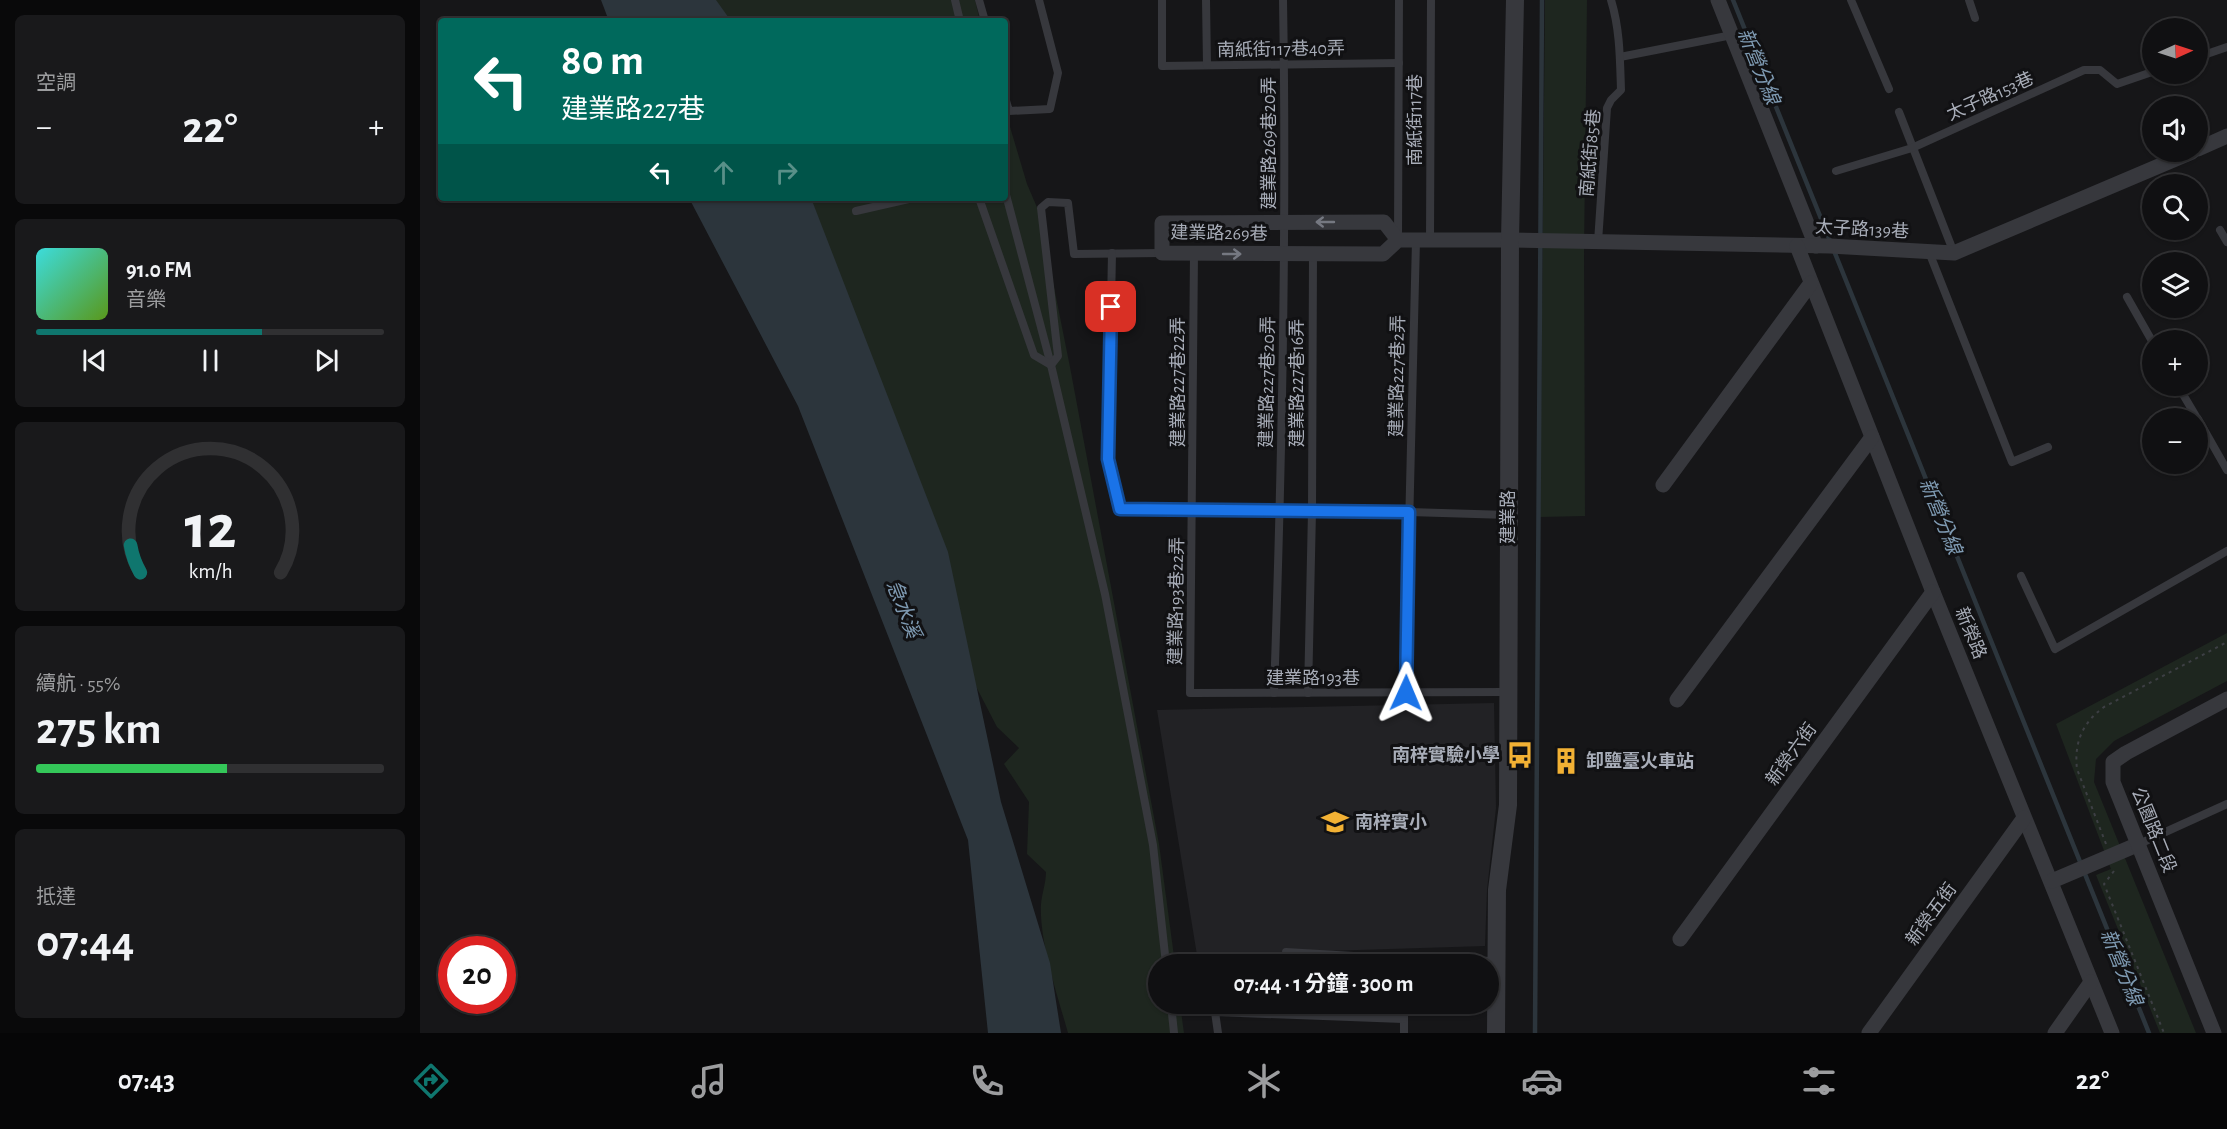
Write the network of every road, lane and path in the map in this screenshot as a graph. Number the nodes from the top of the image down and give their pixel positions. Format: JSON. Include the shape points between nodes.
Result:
{"nodes":[{"id":1,"x":955,"y":0,"type":"edge"},
{"id":2,"x":979,"y":0,"type":"edge"},
{"id":3,"x":1039,"y":0,"type":"edge"},
{"id":4,"x":1162,"y":0,"type":"edge"},
{"id":5,"x":1206,"y":0,"type":"edge"},
{"id":6,"x":1283,"y":0,"type":"edge"},
{"id":7,"x":1399,"y":0,"type":"edge"},
{"id":8,"x":1431,"y":0,"type":"edge"},
{"id":9,"x":1515,"y":0,"type":"edge"},
{"id":10,"x":1611,"y":0,"type":"edge"},
{"id":11,"x":1718,"y":0,"type":"edge"},
{"id":12,"x":1851,"y":0,"type":"edge"},
{"id":13,"x":1969,"y":0,"type":"edge"},
{"id":14,"x":959,"y":18,"type":"edge"},
{"id":15,"x":984,"y":18,"type":"edge"},
{"id":16,"x":1975,"y":18,"type":"dead end"},
{"id":17,"x":1732,"y":35,"type":"junction"},
{"id":18,"x":2227,"y":48,"type":"edge"},
{"id":19,"x":2208,"y":54,"type":"edge"},
{"id":20,"x":1620,"y":57,"type":"junction"},
{"id":21,"x":1399,"y":63,"type":"junction"},
{"id":22,"x":1284,"y":64,"type":"junction"},
{"id":23,"x":1207,"y":65,"type":"junction"},
{"id":24,"x":2142,"y":75,"type":"edge"},
{"id":25,"x":1889,"y":89,"type":"dead end"},
{"id":26,"x":1008,"y":108,"type":"edge"},
{"id":27,"x":1899,"y":112,"type":"dead end"},
{"id":28,"x":2227,"y":136,"type":"edge"},
{"id":29,"x":2208,"y":145,"type":"edge"},
{"id":30,"x":1912,"y":148,"type":"junction"},
{"id":31,"x":2168,"y":162,"type":"edge"},
{"id":32,"x":1836,"y":171,"type":"dead end"},
{"id":33,"x":900,"y":201,"type":"edge"},
{"id":34,"x":980,"y":201,"type":"edge"},
{"id":35,"x":1008,"y":201,"type":"edge"},
{"id":36,"x":856,"y":211,"type":"dead end"},
{"id":37,"x":1284,"y":223,"type":"junction"},
{"id":38,"x":2220,"y":230,"type":"dead end"},
{"id":39,"x":1398,"y":240,"type":"junction"},
{"id":40,"x":1423,"y":240,"type":"junction"},
{"id":41,"x":1510,"y":240,"type":"junction"},
{"id":42,"x":1598,"y":242,"type":"junction"},
{"id":43,"x":2227,"y":242,"type":"edge"},
{"id":44,"x":1797,"y":246,"type":"junction"},
{"id":45,"x":1823,"y":246,"type":"junction"},
{"id":46,"x":1929,"y":252,"type":"junction"},
{"id":47,"x":1112,"y":253,"type":"junction"},
{"id":48,"x":1162,"y":253,"type":"junction"},
{"id":49,"x":1194,"y":253,"type":"junction"},
{"id":50,"x":1954,"y":253,"type":"junction"},
{"id":51,"x":1283,"y":254,"type":"junction"},
{"id":52,"x":1313,"y":254,"type":"junction"},
{"id":53,"x":1811,"y":283,"type":"junction"},
{"id":54,"x":2127,"y":297,"type":"dead end"},
{"id":55,"x":2146,"y":330,"type":"edge"},
{"id":56,"x":1051,"y":365,"type":"junction"},
{"id":57,"x":1872,"y":437,"type":"junction"},
{"id":58,"x":2208,"y":438,"type":"edge"},
{"id":59,"x":2048,"y":447,"type":"dead end"},
{"id":60,"x":2227,"y":470,"type":"edge"},
{"id":61,"x":1663,"y":485,"type":"dead end"},
{"id":62,"x":1192,"y":510,"type":"junction"},
{"id":63,"x":1280,"y":511,"type":"junction"},
{"id":64,"x":1312,"y":511,"type":"junction"},
{"id":65,"x":1409,"y":512,"type":"junction"},
{"id":66,"x":1508,"y":515,"type":"junction"},
{"id":67,"x":2227,"y":551,"type":"edge"},
{"id":68,"x":2021,"y":576,"type":"dead end"},
{"id":69,"x":1933,"y":592,"type":"junction"},
{"id":70,"x":2227,"y":642,"type":"edge"},
{"id":71,"x":1507,"y":692,"type":"junction"},
{"id":72,"x":1190,"y":693,"type":"joint"},
{"id":73,"x":1274,"y":693,"type":"junction"},
{"id":74,"x":1308,"y":693,"type":"junction"},
{"id":75,"x":1406,"y":693,"type":"junction"},
{"id":76,"x":2227,"y":699,"type":"edge"},
{"id":77,"x":1677,"y":700,"type":"dead end"},
{"id":78,"x":2227,"y":804,"type":"edge"},
{"id":79,"x":2024,"y":818,"type":"junction"},
{"id":80,"x":2139,"y":844,"type":"junction"},
{"id":81,"x":2111,"y":856,"type":"junction"},
{"id":82,"x":2052,"y":881,"type":"junction"},
{"id":83,"x":1680,"y":939,"type":"dead end"},
{"id":84,"x":1286,"y":952,"type":"dead end"},
{"id":85,"x":1165,"y":954,"type":"edge"},
{"id":86,"x":1310,"y":954,"type":"edge"},
{"id":87,"x":1496,"y":954,"type":"edge"},
{"id":88,"x":2091,"y":982,"type":"junction"},
{"id":89,"x":1172,"y":1014,"type":"edge"},
{"id":90,"x":1403,"y":1014,"type":"edge"},
{"id":91,"x":1496,"y":1014,"type":"edge"},
{"id":92,"x":1403,"y":1019,"type":"junction"},
{"id":93,"x":1174,"y":1033,"type":"edge"},
{"id":94,"x":1218,"y":1033,"type":"edge"},
{"id":95,"x":1404,"y":1033,"type":"edge"},
{"id":96,"x":1496,"y":1033,"type":"edge"},
{"id":97,"x":1869,"y":1033,"type":"edge"},
{"id":98,"x":2055,"y":1033,"type":"edge"},
{"id":99,"x":2112,"y":1033,"type":"edge"},
{"id":100,"x":2164,"y":1033,"type":"edge"},
{"id":101,"x":2214,"y":1033,"type":"edge"}],
"edges":[{"from":1,"to":14,"type":"lane"},
{"from":2,"to":15,"type":"lane"},
{"from":3,"to":26,"type":"lane","via":[[1058,73],[1050,110],[1009,111]]},
{"from":4,"to":23,"type":"lane","name":"南紙街117巷40弄","via":[[1162,66]]},
{"from":5,"to":23,"type":"lane"},
{"from":6,"to":22,"type":"lane","name":"建業路269巷20弄"},
{"from":7,"to":21,"type":"lane","name":"南紙街117巷"},
{"from":8,"to":40,"type":"lane","name":"南紙街117巷"},
{"from":9,"to":41,"type":"street","name":"建業路"},
{"from":10,"to":20,"type":"lane","name":"南紙街85巷"},
{"from":11,"to":17,"type":"street"},
{"from":12,"to":25,"type":"lane"},
{"from":13,"to":16,"type":"lane"},
{"from":17,"to":20,"type":"lane"},
{"from":17,"to":45,"type":"street"},
{"from":18,"to":19,"type":"lane"},
{"from":20,"to":42,"type":"lane","name":"南紙街85巷","via":[[1621,90],[1607,108]]},
{"from":21,"to":22,"type":"lane","name":"南紙街117巷40弄"},
{"from":21,"to":39,"type":"lane","name":"南紙街117巷"},
{"from":22,"to":23,"type":"lane","name":"南紙街117巷40弄"},
{"from":22,"to":37,"type":"lane","name":"建業路269巷20弄"},
{"from":24,"to":30,"type":"lane","name":"太子路153巷","via":[[2117,84],[2100,70],[2084,70]]},
{"from":27,"to":30,"type":"lane"},
{"from":28,"to":29,"type":"street"},
{"from":30,"to":32,"type":"lane","name":"太子路153巷"},
{"from":30,"to":50,"type":"lane"},
{"from":31,"to":50,"type":"street","name":"太子路139巷"},
{"from":33,"to":36,"type":"lane"},
{"from":34,"to":56,"type":"lane","via":[[1034,355]]},
{"from":35,"to":56,"type":"lane"},
{"from":39,"to":37,"type":"street","name":"建業路269巷","one_way":true,"via":[[1384,222]]},
{"from":37,"to":48,"type":"street","name":"建業路269巷","via":[[1162,223]]},
{"from":37,"to":51,"type":"lane","name":"建業路269巷20弄"},
{"from":38,"to":43,"type":"lane"},
{"from":39,"to":40,"type":"street","name":"建業路269巷"},
{"from":39,"to":52,"type":"street","name":"建業路269巷","via":[[1383,254]]},
{"from":40,"to":41,"type":"street","name":"建業路269巷"},
{"from":40,"to":65,"type":"lane","name":"建業路227巷2弄"},
{"from":41,"to":42,"type":"street","name":"太子路139巷"},
{"from":41,"to":66,"type":"street","name":"建業路"},
{"from":42,"to":44,"type":"street","name":"太子路139巷"},
{"from":44,"to":45,"type":"street","name":"太子路139巷"},
{"from":44,"to":53,"type":"street","name":"新榮路"},
{"from":45,"to":46,"type":"street","name":"太子路139巷"},
{"from":46,"to":50,"type":"street","name":"太子路139巷"},
{"from":46,"to":59,"type":"lane","via":[[2012,462]]},
{"from":47,"to":48,"type":"lane"},
{"from":47,"to":56,"type":"lane","via":[[1074,254],[1068,203],[1048,201],[1041,208],[1058,356]]},
{"from":47,"to":62,"type":"lane","via":[[1108,459],[1120,509]]},
{"from":48,"to":49,"type":"street","name":"建業路269巷"},
{"from":49,"to":51,"type":"street","name":"建業路269巷","one_way":true},
{"from":49,"to":62,"type":"lane","name":"建業路227巷22弄"},
{"from":51,"to":52,"type":"street","name":"建業路269巷"},
{"from":51,"to":63,"type":"lane","name":"建業路227巷20弄"},
{"from":52,"to":64,"type":"lane","name":"建業路227巷16弄"},
{"from":53,"to":57,"type":"street","name":"新榮路"},
{"from":53,"to":61,"type":"street"},
{"from":54,"to":55,"type":"lane"},
{"from":56,"to":85,"type":"lane","via":[[1105,594],[1153,845]]},
{"from":57,"to":69,"type":"street","name":"新榮路"},
{"from":57,"to":77,"type":"street"},
{"from":58,"to":60,"type":"lane"},
{"from":62,"to":63,"type":"lane"},
{"from":62,"to":72,"type":"lane","name":"建業路193巷22弄"},
{"from":63,"to":64,"type":"lane"},
{"from":63,"to":73,"type":"lane","name":"建業路227巷20弄"},
{"from":64,"to":65,"type":"lane"},
{"from":64,"to":74,"type":"lane","name":"建業路227巷16弄"},
{"from":65,"to":66,"type":"lane"},
{"from":65,"to":75,"type":"lane","name":"建業路227巷2弄"},
{"from":66,"to":71,"type":"street","name":"建業路"},
{"from":67,"to":68,"type":"lane","via":[[2055,649]]},
{"from":69,"to":79,"type":"street","name":"新榮路"},
{"from":69,"to":83,"type":"street","name":"新榮六街"},
{"from":70,"to":81,"type":"path","via":[[2104,707],[2084,727],[2078,741],[2077,770]]},
{"from":71,"to":75,"type":"lane","name":"建業路193巷"},
{"from":71,"to":87,"type":"street","name":"建業路","via":[[1508,806],[1497,890]]},
{"from":72,"to":73,"type":"lane","name":"建業路193巷"},
{"from":73,"to":74,"type":"lane","name":"建業路193巷"},
{"from":74,"to":75,"type":"lane","name":"建業路193巷"},
{"from":76,"to":80,"type":"street","name":"公園路二段","via":[[2113,762],[2113,782]]},
{"from":78,"to":80,"type":"lane"},
{"from":79,"to":82,"type":"street","name":"新榮路"},
{"from":79,"to":97,"type":"street","name":"新榮五街"},
{"from":80,"to":81,"type":"street"},
{"from":80,"to":101,"type":"street","name":"公園路二段"},
{"from":81,"to":82,"type":"street"},
{"from":81,"to":100,"type":"path","via":[[2104,884]]},
{"from":82,"to":88,"type":"street","name":"新榮路"},
{"from":84,"to":86,"type":"lane"},
{"from":88,"to":98,"type":"street"},
{"from":88,"to":99,"type":"street","name":"新榮路"},
{"from":89,"to":93,"type":"lane"},
{"from":90,"to":92,"type":"lane"},
{"from":91,"to":96,"type":"street","name":"建業路"},
{"from":92,"to":94,"type":"lane","via":[[1215,1012]]},
{"from":92,"to":95,"type":"lane"}]}
